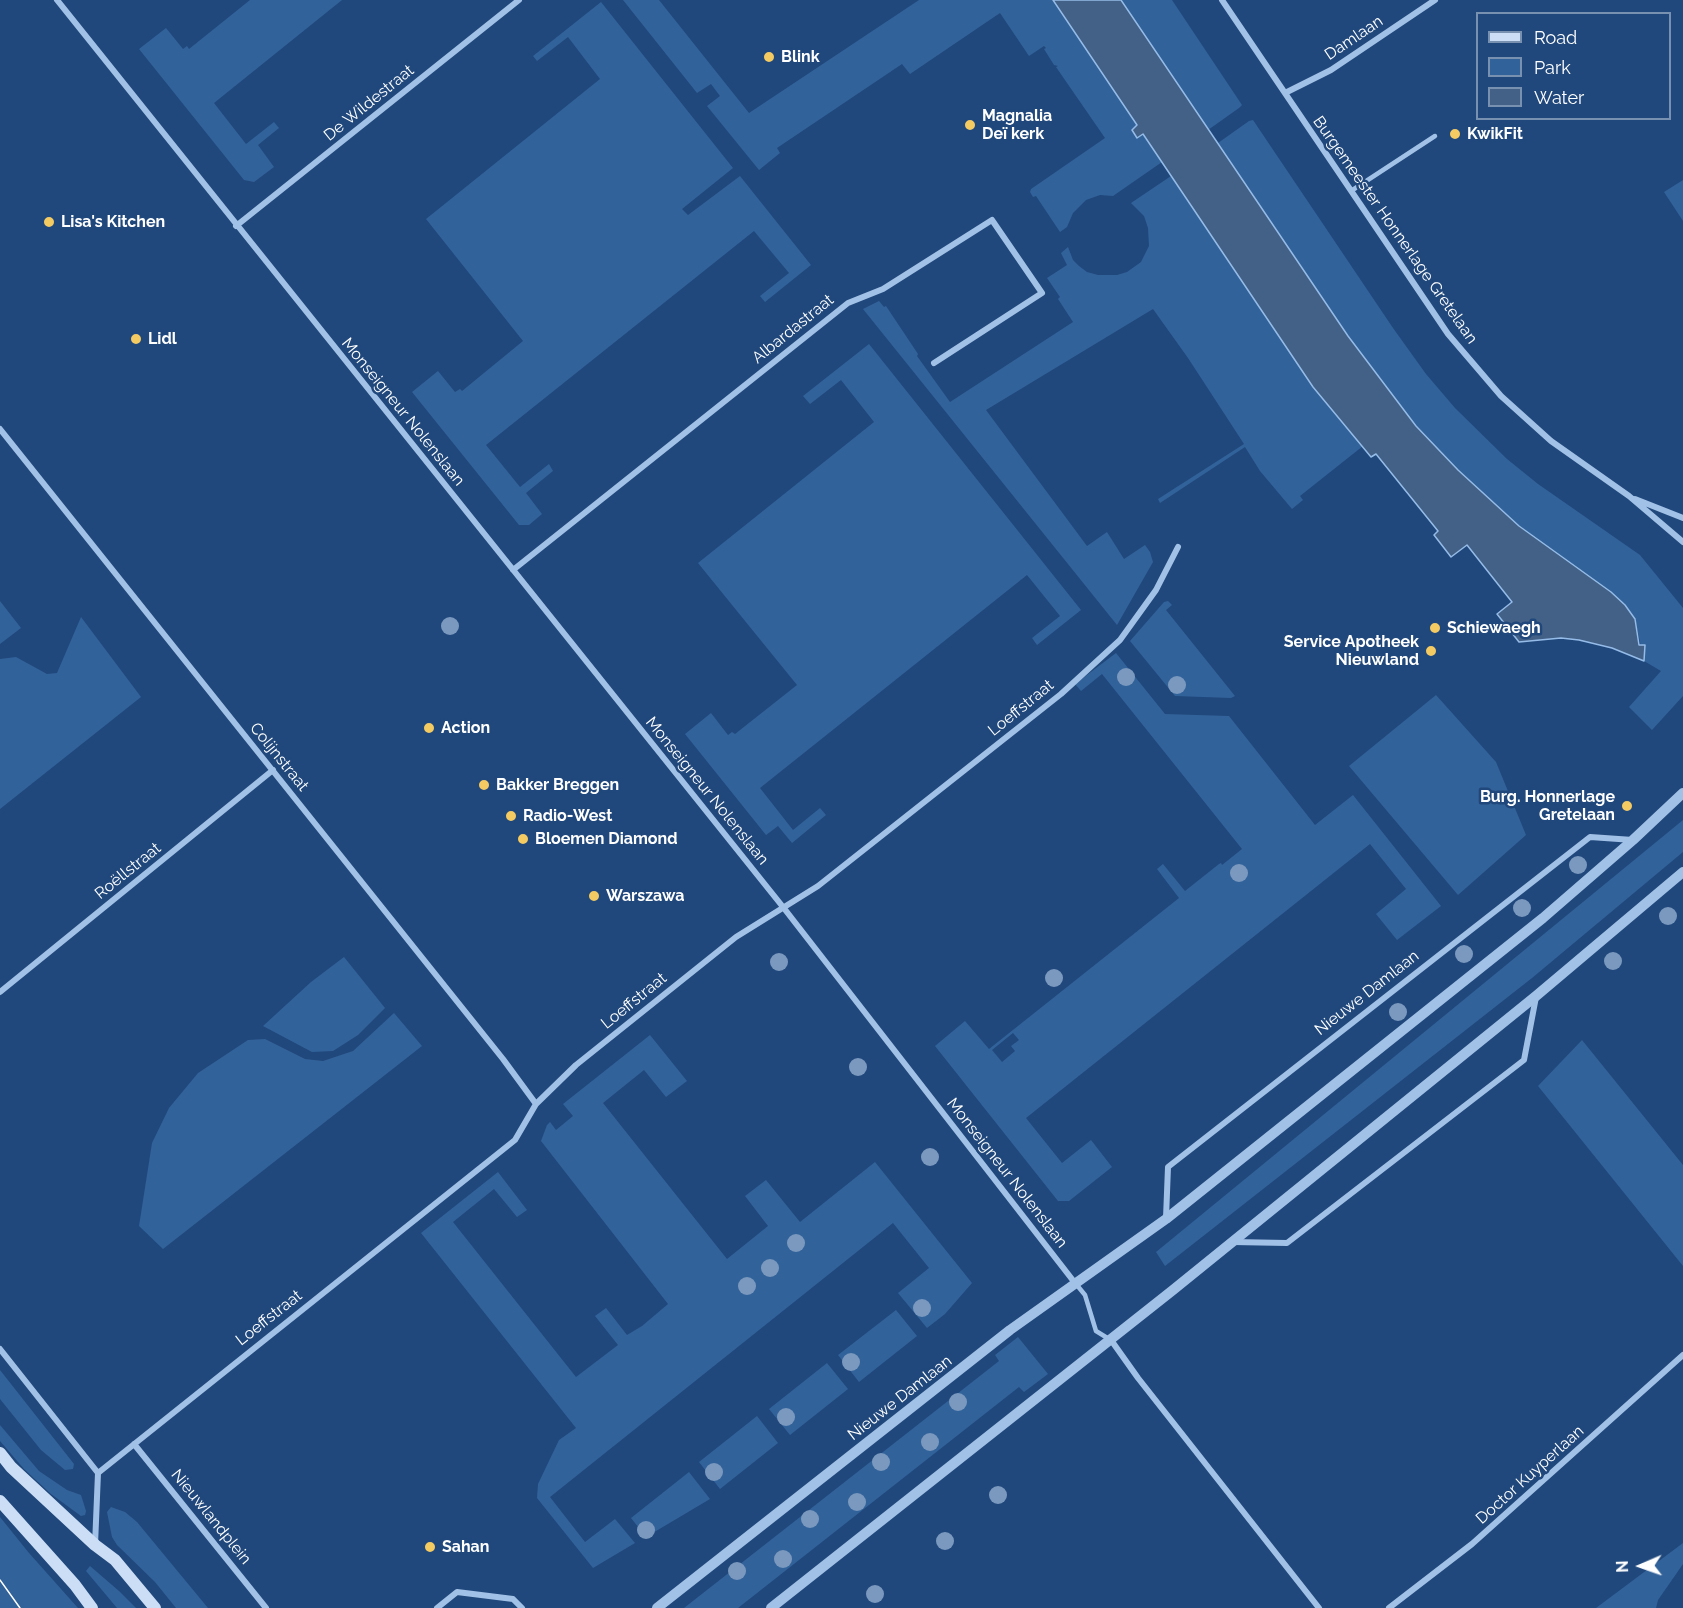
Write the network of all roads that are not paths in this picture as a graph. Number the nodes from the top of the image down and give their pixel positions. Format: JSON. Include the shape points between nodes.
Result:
{"nodes":[{"id":1,"x":57,"y":0,"type":"edge"},
{"id":2,"x":519,"y":0,"type":"edge"},
{"id":3,"x":1222,"y":0,"type":"edge"},
{"id":4,"x":1435,"y":0,"type":"edge"},
{"id":5,"x":1285,"y":93,"type":"junction"},
{"id":6,"x":1435,"y":135,"type":"dead end"},
{"id":7,"x":1351,"y":191,"type":"junction"},
{"id":8,"x":236,"y":226,"type":"junction"},
{"id":9,"x":934,"y":363,"type":"dead end"},
{"id":10,"x":0,"y":429,"type":"edge"},
{"id":11,"x":1629,"y":496,"type":"junction"},
{"id":12,"x":1683,"y":518,"type":"edge"},
{"id":13,"x":1683,"y":542,"type":"edge"},
{"id":14,"x":1178,"y":547,"type":"dead end"},
{"id":15,"x":513,"y":570,"type":"junction"},
{"id":16,"x":273,"y":771,"type":"junction"},
{"id":17,"x":1683,"y":793,"type":"edge"},
{"id":18,"x":1633,"y":840,"type":"junction"},
{"id":19,"x":1683,"y":872,"type":"edge"},
{"id":20,"x":783,"y":907,"type":"junction"},
{"id":21,"x":0,"y":992,"type":"edge"},
{"id":22,"x":1536,"y":996,"type":"junction"},
{"id":23,"x":536,"y":1104,"type":"junction"},
{"id":24,"x":1166,"y":1219,"type":"junction"},
{"id":25,"x":1233,"y":1242,"type":"junction"},
{"id":26,"x":1075,"y":1283,"type":"junction"},
{"id":27,"x":1111,"y":1341,"type":"junction"},
{"id":28,"x":0,"y":1349,"type":"edge"},
{"id":29,"x":1683,"y":1355,"type":"edge"},
{"id":30,"x":134,"y":1444,"type":"junction"},
{"id":31,"x":0,"y":1454,"type":"edge"},
{"id":32,"x":98,"y":1473,"type":"junction"},
{"id":33,"x":0,"y":1501,"type":"edge"},
{"id":34,"x":96,"y":1545,"type":"junction"},
{"id":35,"x":92,"y":1608,"type":"edge"},
{"id":36,"x":155,"y":1608,"type":"edge"},
{"id":37,"x":266,"y":1608,"type":"edge"},
{"id":38,"x":437,"y":1608,"type":"edge"},
{"id":39,"x":522,"y":1608,"type":"edge"},
{"id":40,"x":657,"y":1608,"type":"edge"},
{"id":41,"x":771,"y":1608,"type":"edge"},
{"id":42,"x":1318,"y":1608,"type":"edge"},
{"id":43,"x":1389,"y":1608,"type":"edge"}],
"edges":[{"from":1,"to":8,"type":"street","name":"Monseigneur Nolenslaan"},
{"from":2,"to":8,"type":"street","name":"De Wildestraat"},
{"from":3,"to":5,"type":"street","name":"Burgemeester Honnerlage Gretelaan"},
{"from":4,"to":5,"type":"street","name":"Damlaan","via":[[1330,70]]},
{"from":5,"to":7,"type":"street","name":"Burgemeester Honnerlage Gretelaan"},
{"from":6,"to":7,"type":"lane"},
{"from":7,"to":11,"type":"street","name":"Burgemeester Honnerlage Gretelaan","via":[[1448,334],[1501,396],[1551,441]]},
{"from":8,"to":15,"type":"street","name":"Monseigneur Nolenslaan"},
{"from":9,"to":15,"type":"street","name":"Albardastraat","via":[[1042,293],[992,220],[883,288],[848,303]]},
{"from":10,"to":16,"type":"street","name":"Colijnstraat"},
{"from":11,"to":12,"type":"street","name":"Burgemeester Honnerlage Gretelaan"},
{"from":11,"to":13,"type":"street","name":"Burgemeester Honnerlage Gretelaan"},
{"from":14,"to":20,"type":"street","name":"Loeffstraat","via":[[1156,591],[1120,640],[1070,686],[818,886]]},
{"from":15,"to":20,"type":"street","name":"Monseigneur Nolenslaan"},
{"from":16,"to":21,"type":"street","name":"Roëllstraat"},
{"from":16,"to":23,"type":"street","name":"Colijnstraat"},
{"from":17,"to":18,"type":"street","name":"Nieuwe Damlaan"},
{"from":18,"to":24,"type":"street","name":"Nieuwe Damlaan","via":[[1544,918]]},
{"from":18,"to":24,"type":"street","name":"Nieuwe Damlaan","via":[[1590,837],[1168,1167]]},
{"from":19,"to":22,"type":"street"},
{"from":20,"to":23,"type":"street","name":"Loeffstraat","via":[[729,942],[576,1065]]},
{"from":20,"to":26,"type":"street","name":"Monseigneur Nolenslaan"},
{"from":22,"to":25,"type":"street"},
{"from":22,"to":25,"type":"street","via":[[1524,1060],[1287,1243]]},
{"from":23,"to":30,"type":"street","name":"Loeffstraat","via":[[515,1140]]},
{"from":24,"to":26,"type":"street","name":"Nieuwe Damlaan"},
{"from":25,"to":27,"type":"street"},
{"from":26,"to":27,"type":"lane","name":"Monseigneur Nolenslaan","via":[[1085,1295],[1096,1331]]},
{"from":26,"to":40,"type":"street","name":"Nieuwe Damlaan"},
{"from":27,"to":41,"type":"street"},
{"from":27,"to":42,"type":"street","name":"Monseigneur Nolenslaan"},
{"from":28,"to":32,"type":"street"},
{"from":29,"to":43,"type":"street","name":"Doctor Kuyperlaan","via":[[1472,1544]]},
{"from":30,"to":32,"type":"street","name":"Loeffstraat"},
{"from":30,"to":37,"type":"street","name":"Nieuwlandplein"},
{"from":31,"to":34,"type":"main road"},
{"from":32,"to":34,"type":"street"},
{"from":33,"to":35,"type":"main road"},
{"from":34,"to":36,"type":"main road","via":[[115,1560]]},
{"from":38,"to":39,"type":"street","via":[[457,1592],[513,1599]]}]}
